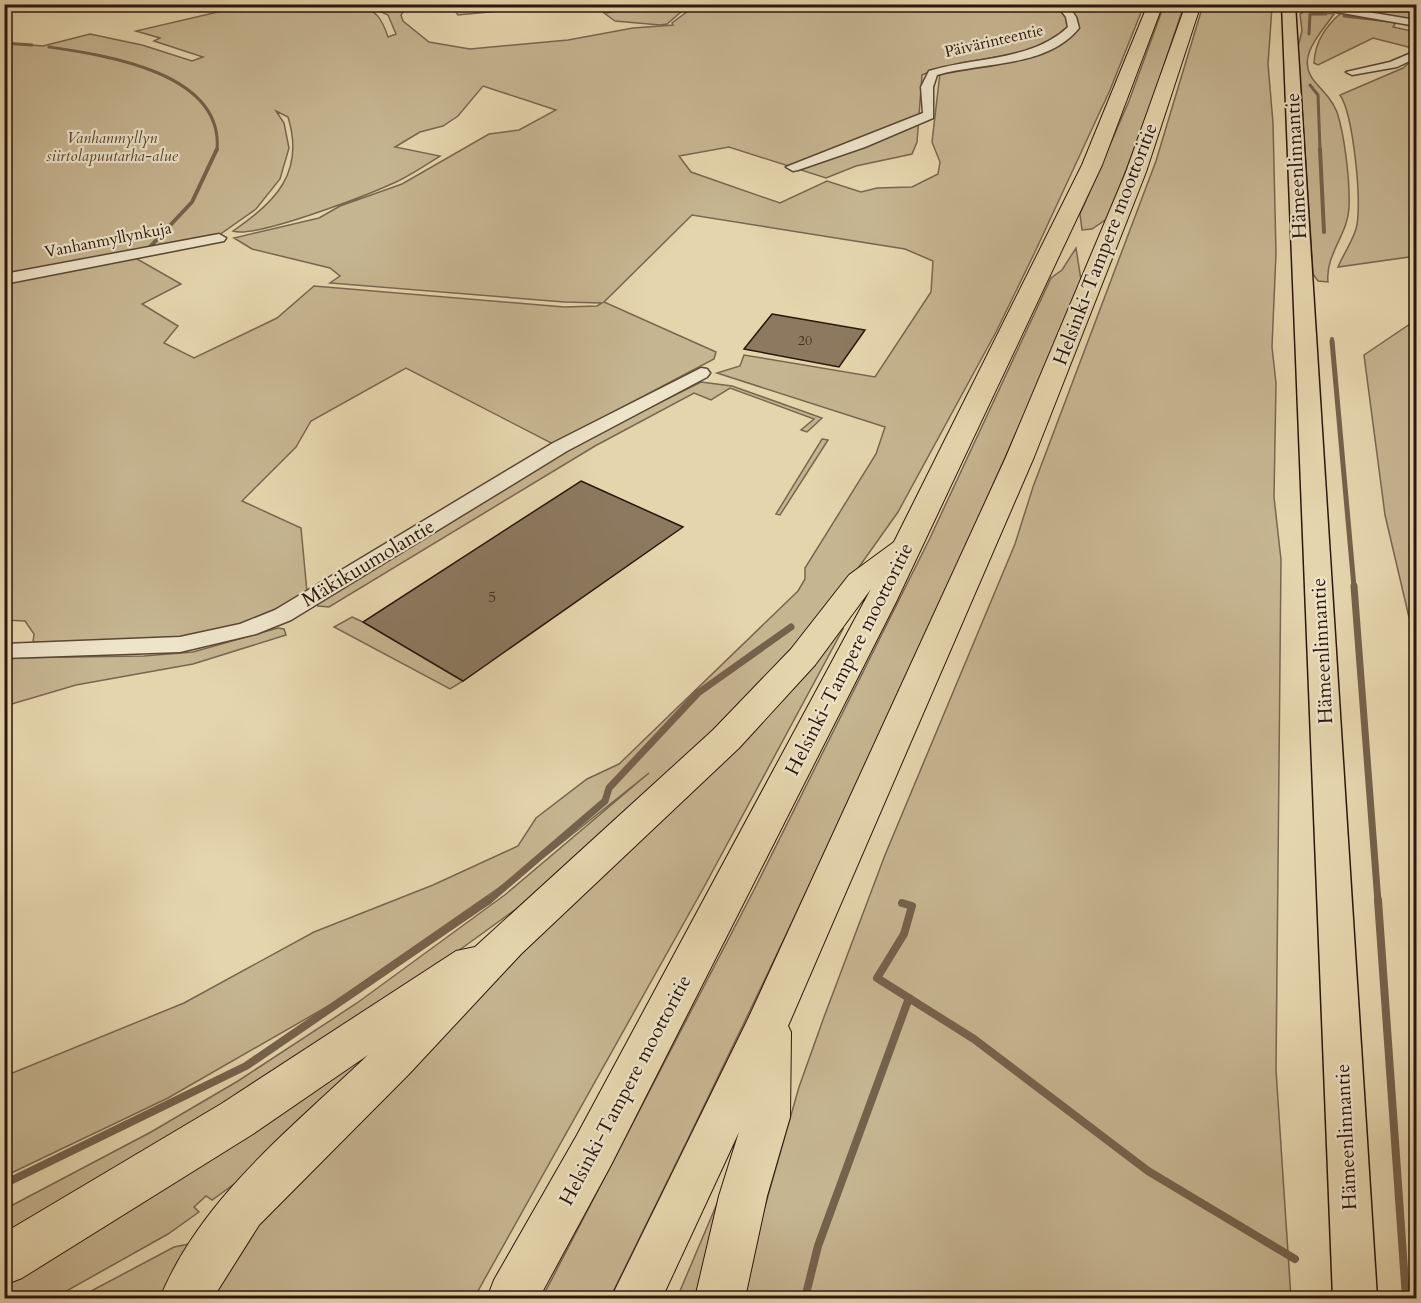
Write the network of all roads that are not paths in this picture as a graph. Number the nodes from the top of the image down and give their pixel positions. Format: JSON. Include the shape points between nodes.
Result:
{"nodes":[{"id":1,"x":1061,"y":4,"type":"edge"},
{"id":2,"x":1156,"y":4,"type":"edge"},
{"id":3,"x":1194,"y":4,"type":"edge"},
{"id":4,"x":1288,"y":4,"type":"edge"},
{"id":5,"x":1296,"y":4,"type":"edge"},
{"id":6,"x":1310,"y":4,"type":"edge"},
{"id":7,"x":1365,"y":15,"type":"junction"},
{"id":8,"x":1416,"y":22,"type":"edge"},
{"id":9,"x":1416,"y":54,"type":"edge"},
{"id":10,"x":1352,"y":72,"type":"dead end"},
{"id":11,"x":793,"y":167,"type":"dead end"},
{"id":12,"x":219,"y":238,"type":"dead end"},
{"id":13,"x":4,"y":279,"type":"edge"},
{"id":14,"x":701,"y":373,"type":"dead end"},
{"id":15,"x":908,"y":544,"type":"junction"},
{"id":16,"x":4,"y":651,"type":"edge"},
{"id":17,"x":506,"y":942,"type":"junction"},
{"id":18,"x":769,"y":1021,"type":"junction"},
{"id":19,"x":4,"y":1261,"type":"edge"},
{"id":20,"x":185,"y":1299,"type":"edge"},
{"id":21,"x":512,"y":1299,"type":"edge"},
{"id":22,"x":636,"y":1299,"type":"edge"},
{"id":23,"x":720,"y":1299,"type":"edge"},
{"id":24,"x":1355,"y":1299,"type":"edge"}],
"edges":[{"from":1,"to":11,"type":"street","name":"Päivärinteentie","via":[[1074,28],[1056,43],[933,73],[927,87],[929,115]]},
{"from":2,"to":15,"type":"highway","name":"Helsinki-Tampere moottoritie","via":[[1092,165]]},
{"from":3,"to":18,"type":"highway","name":"Helsinki-Tampere moottoritie","via":[[1136,172],[1020,457]]},
{"from":4,"to":24,"type":"main road","name":"Hämeenlinnantie"},
{"from":5,"to":7,"type":"street"},
{"from":6,"to":7,"type":"street"},
{"from":7,"to":8,"type":"street"},
{"from":9,"to":10,"type":"street","via":[[1385,67]]},
{"from":12,"to":13,"type":"street","name":"Vanhanmyllynkuja"},
{"from":14,"to":16,"type":"street","name":"Mäkikuumolantie","via":[[560,447],[263,624],[184,646]]},
{"from":15,"to":17,"type":"highway","via":[[860,582],[803,657],[726,739]]},
{"from":15,"to":21,"type":"highway","name":"Helsinki-Tampere moottoritie","via":[[594,1150]]},
{"from":17,"to":19,"type":"highway","via":[[237,1119]]},
{"from":17,"to":20,"type":"highway","via":[[243,1209]]},
{"from":18,"to":22,"type":"highway","name":"Helsinki-Tampere moottoritie"},
{"from":18,"to":23,"type":"highway","via":[[767,1117],[743,1196]]}]}
